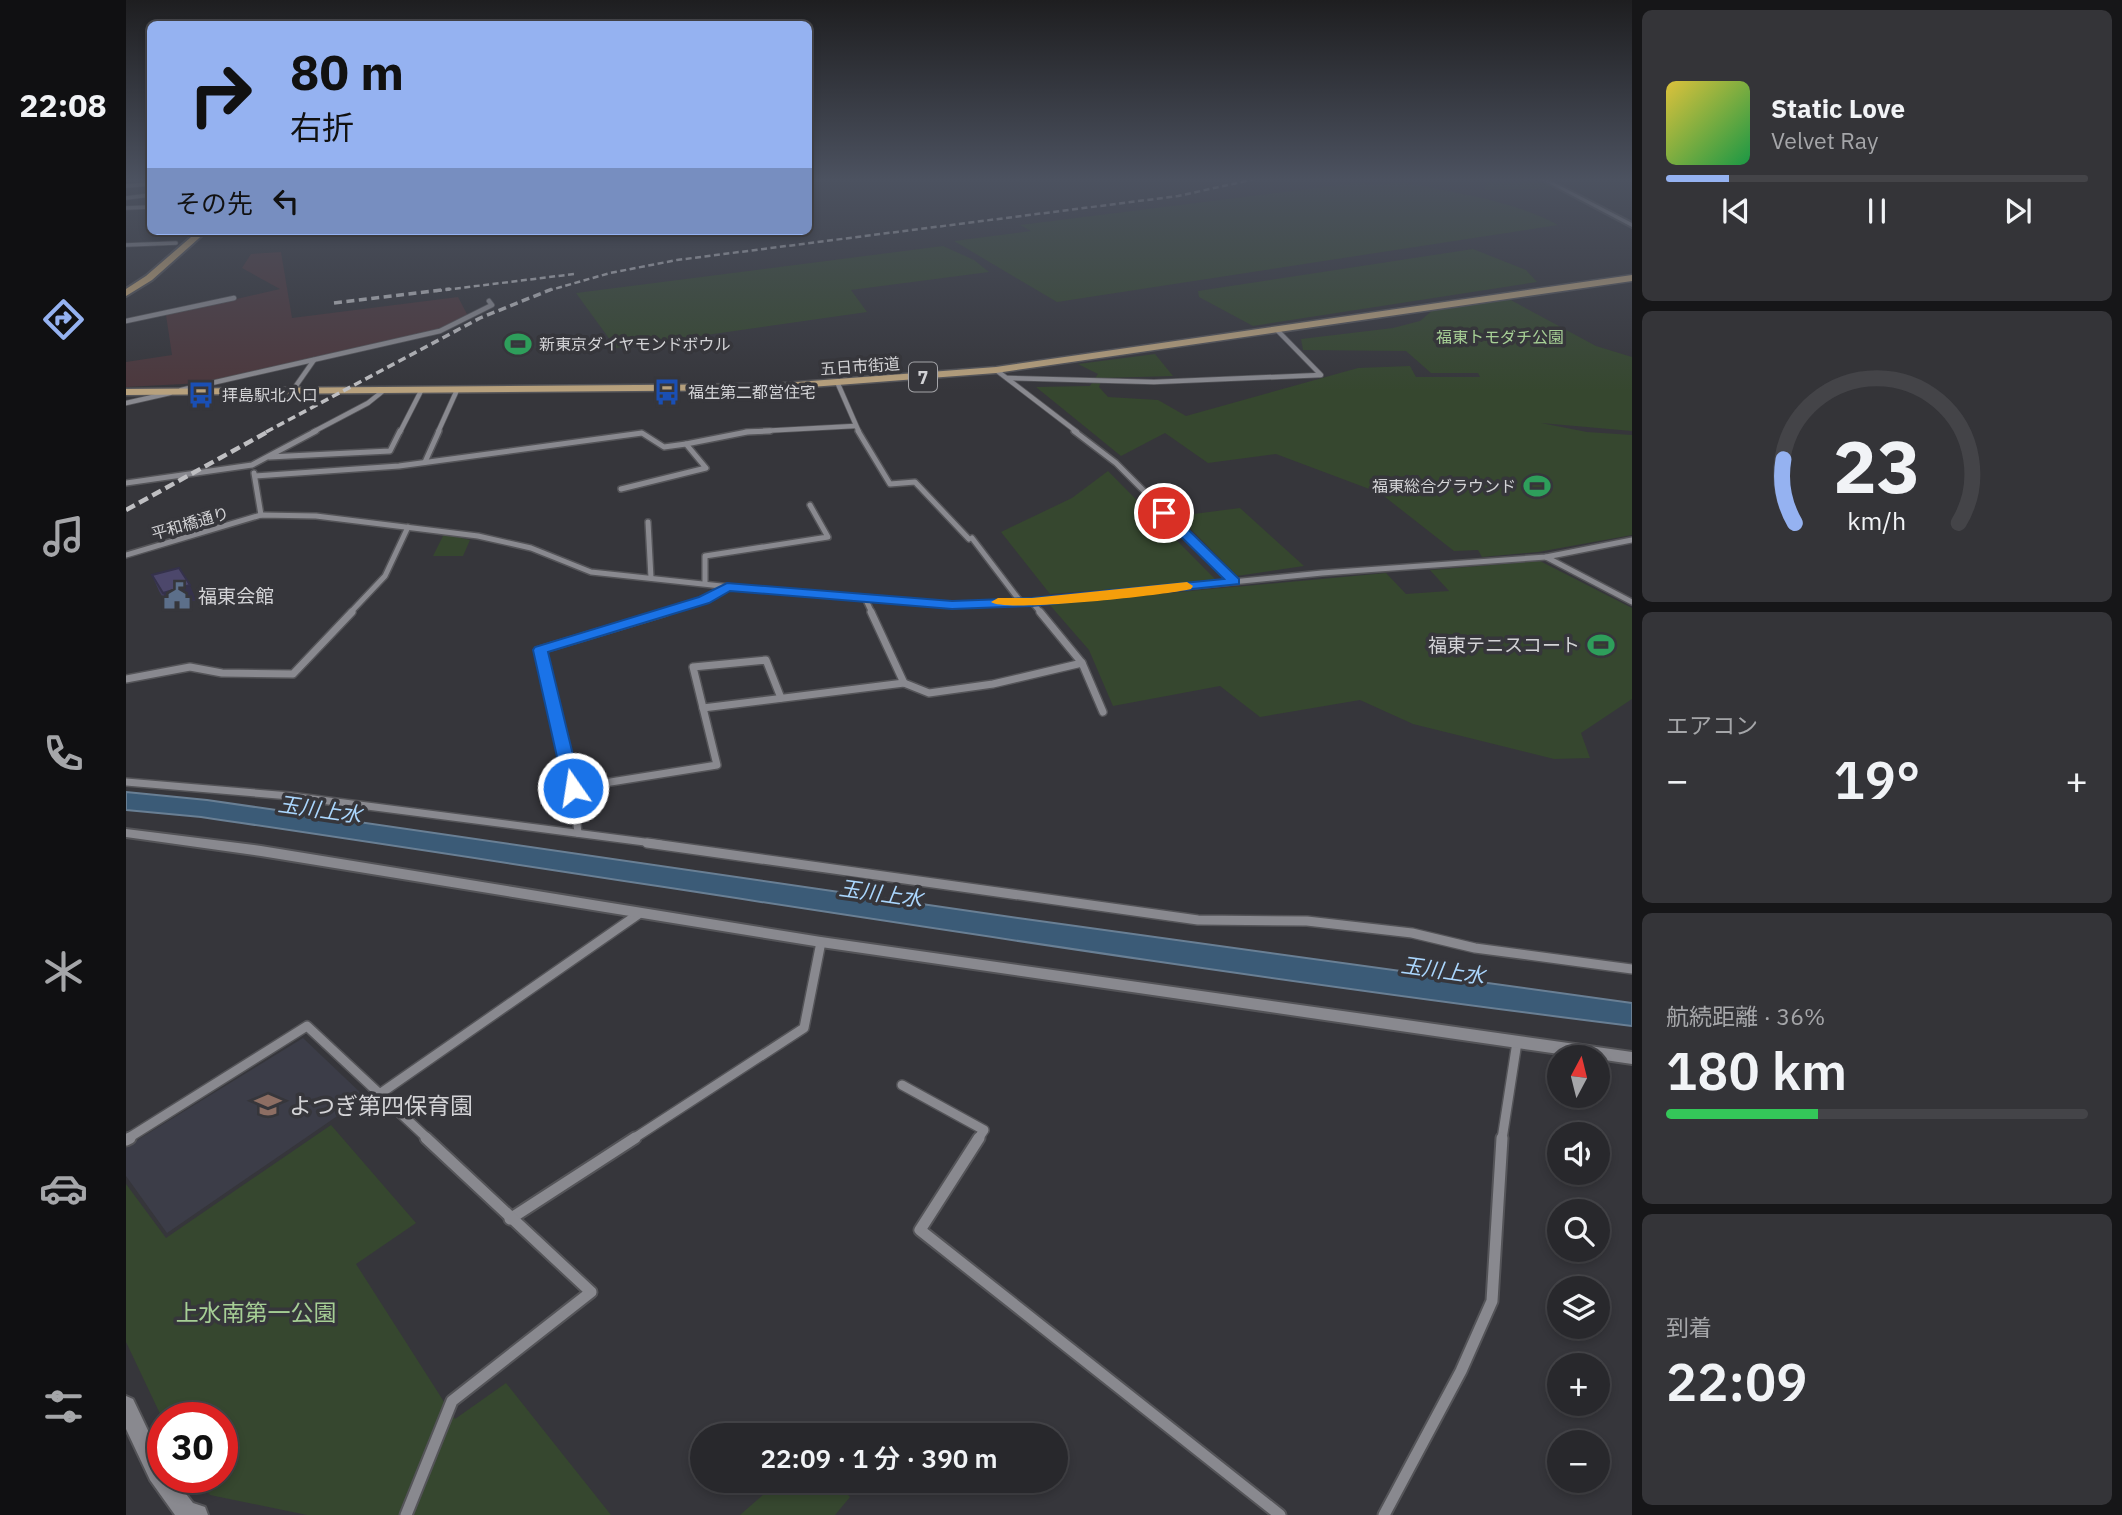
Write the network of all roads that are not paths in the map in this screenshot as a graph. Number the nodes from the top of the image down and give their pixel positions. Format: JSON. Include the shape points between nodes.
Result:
{"nodes":[{"id":1,"x":169,"y":250,"type":"edge"},
{"id":2,"x":179,"y":250,"type":"edge"},
{"id":3,"x":1632,"y":278,"type":"edge"},
{"id":4,"x":127,"y":290,"type":"edge"},
{"id":5,"x":234,"y":298,"type":"dead end"},
{"id":6,"x":489,"y":302,"type":"dead end"},
{"id":7,"x":126,"y":321,"type":"edge"},
{"id":8,"x":1277,"y":330,"type":"junction"},
{"id":9,"x":314,"y":360,"type":"junction"},
{"id":10,"x":996,"y":370,"type":"junction"},
{"id":11,"x":1007,"y":378,"type":"junction"},
{"id":12,"x":838,"y":384,"type":"junction"},
{"id":13,"x":293,"y":390,"type":"junction"},
{"id":14,"x":457,"y":390,"type":"junction"},
{"id":15,"x":383,"y":391,"type":"junction"},
{"id":16,"x":421,"y":391,"type":"junction"},
{"id":17,"x":126,"y":392,"type":"edge"},
{"id":18,"x":172,"y":393,"type":"junction"},
{"id":19,"x":126,"y":402,"type":"edge"},
{"id":20,"x":855,"y":426,"type":"junction"},
{"id":21,"x":686,"y":444,"type":"junction"},
{"id":22,"x":268,"y":457,"type":"junction"},
{"id":23,"x":425,"y":463,"type":"junction"},
{"id":24,"x":252,"y":465,"type":"junction"},
{"id":25,"x":255,"y":476,"type":"junction"},
{"id":26,"x":126,"y":483,"type":"edge"},
{"id":27,"x":621,"y":489,"type":"dead end"},
{"id":28,"x":810,"y":505,"type":"dead end"},
{"id":29,"x":261,"y":516,"type":"junction"},
{"id":30,"x":648,"y":522,"type":"dead end"},
{"id":31,"x":408,"y":527,"type":"junction"},
{"id":32,"x":1632,"y":540,"type":"edge"},
{"id":33,"x":126,"y":555,"type":"edge"},
{"id":34,"x":1546,"y":557,"type":"junction"},
{"id":35,"x":651,"y":578,"type":"junction"},
{"id":36,"x":1234,"y":582,"type":"junction"},
{"id":37,"x":705,"y":583,"type":"junction"},
{"id":38,"x":727,"y":587,"type":"junction"},
{"id":39,"x":865,"y":598,"type":"junction"},
{"id":40,"x":1020,"y":601,"type":"junction"},
{"id":41,"x":1032,"y":602,"type":"junction"},
{"id":42,"x":1632,"y":602,"type":"edge"},
{"id":43,"x":1082,"y":663,"type":"junction"},
{"id":44,"x":126,"y":679,"type":"edge"},
{"id":45,"x":904,"y":683,"type":"junction"},
{"id":46,"x":781,"y":698,"type":"junction"},
{"id":47,"x":703,"y":708,"type":"junction"},
{"id":48,"x":1103,"y":712,"type":"dead end"},
{"id":49,"x":126,"y":782,"type":"edge"},
{"id":50,"x":573,"y":788,"type":"junction"},
{"id":51,"x":126,"y":833,"type":"edge"},
{"id":52,"x":578,"y":833,"type":"junction"},
{"id":53,"x":640,"y":913,"type":"junction"},
{"id":54,"x":821,"y":942,"type":"junction"},
{"id":55,"x":1632,"y":969,"type":"edge"},
{"id":56,"x":1517,"y":1042,"type":"junction"},
{"id":57,"x":1632,"y":1058,"type":"edge"},
{"id":58,"x":902,"y":1086,"type":"dead end"},
{"id":59,"x":381,"y":1093,"type":"junction"},
{"id":60,"x":126,"y":1140,"type":"edge"},
{"id":61,"x":510,"y":1219,"type":"junction"},
{"id":62,"x":126,"y":1406,"type":"edge"},
{"id":63,"x":197,"y":1515,"type":"edge"},
{"id":64,"x":406,"y":1515,"type":"edge"},
{"id":65,"x":1280,"y":1515,"type":"edge"},
{"id":66,"x":1384,"y":1515,"type":"edge"}],
"edges":[{"from":1,"to":4,"type":"highway"},
{"from":2,"to":4,"type":"highway"},
{"from":3,"to":8,"type":"main road","name":"五日市街道","number":"7"},
{"from":5,"to":7,"type":"street"},
{"from":6,"to":9,"type":"street","via":[[492,305],[440,331]]},
{"from":8,"to":10,"type":"main road","name":"五日市街道","number":"7"},
{"from":8,"to":11,"type":"street","via":[[1321,375],[1154,382]]},
{"from":9,"to":13,"type":"street"},
{"from":9,"to":18,"type":"street"},
{"from":10,"to":11,"type":"street"},
{"from":10,"to":12,"type":"main road","name":"五日市街道","number":"7"},
{"from":11,"to":36,"type":"street","via":[[1116,463]]},
{"from":12,"to":14,"type":"main road","name":"五日市街道","number":"7"},
{"from":12,"to":20,"type":"street"},
{"from":13,"to":15,"type":"main road","name":"五日市街道","number":"7"},
{"from":13,"to":18,"type":"main road","name":"五日市街道","number":"7"},
{"from":14,"to":16,"type":"main road","name":"五日市街道","number":"7"},
{"from":14,"to":23,"type":"street"},
{"from":15,"to":16,"type":"main road","name":"五日市街道","number":"7"},
{"from":15,"to":22,"type":"street"},
{"from":16,"to":22,"type":"street","via":[[390,451]]},
{"from":17,"to":18,"type":"main road","name":"五日市街道","number":"7"},
{"from":18,"to":19,"type":"street"},
{"from":20,"to":21,"type":"street","via":[[747,432]]},
{"from":20,"to":40,"type":"street","via":[[890,484],[915,482],[970,539]]},
{"from":21,"to":23,"type":"street","via":[[663,447],[642,433]]},
{"from":21,"to":27,"type":"street","via":[[706,468]]},
{"from":22,"to":24,"type":"street"},
{"from":23,"to":25,"type":"street"},
{"from":24,"to":25,"type":"street"},
{"from":24,"to":26,"type":"street"},
{"from":25,"to":29,"type":"street"},
{"from":28,"to":37,"type":"street","via":[[828,537],[705,556]]},
{"from":29,"to":31,"type":"street","name":"平和橋通り","via":[[316,516]]},
{"from":29,"to":33,"type":"street","name":"平和橋通り"},
{"from":30,"to":35,"type":"street"},
{"from":31,"to":35,"type":"street","name":"平和橋通り","via":[[531,548],[592,572]]},
{"from":31,"to":44,"type":"street","via":[[385,576],[293,674],[222,673],[190,667]]},
{"from":32,"to":34,"type":"street","name":"平和橋通り"},
{"from":34,"to":36,"type":"street","name":"平和橋通り"},
{"from":34,"to":42,"type":"street"},
{"from":35,"to":37,"type":"street","name":"平和橋通り"},
{"from":36,"to":41,"type":"street","name":"平和橋通り"},
{"from":37,"to":38,"type":"street","name":"平和橋通り"},
{"from":38,"to":39,"type":"street","name":"平和橋通り"},
{"from":38,"to":50,"type":"street","via":[[704,600],[540,650]]},
{"from":39,"to":40,"type":"street","name":"平和橋通り","via":[[952,605]]},
{"from":39,"to":45,"type":"street"},
{"from":40,"to":41,"type":"street","name":"平和橋通り"},
{"from":41,"to":43,"type":"street"},
{"from":43,"to":45,"type":"street","via":[[929,693]]},
{"from":43,"to":48,"type":"street"},
{"from":45,"to":46,"type":"street"},
{"from":46,"to":47,"type":"street"},
{"from":46,"to":47,"type":"street","via":[[766,660],[693,667]]},
{"from":47,"to":50,"type":"street","via":[[717,765]]},
{"from":49,"to":52,"type":"street","via":[[290,796]]},
{"from":50,"to":52,"type":"street"},
{"from":51,"to":53,"type":"street"},
{"from":52,"to":55,"type":"street","via":[[1198,920],[1307,921],[1412,933],[1475,948]]},
{"from":53,"to":54,"type":"street"},
{"from":53,"to":59,"type":"street"},
{"from":54,"to":56,"type":"street"},
{"from":54,"to":61,"type":"street","via":[[804,1028]]},
{"from":56,"to":57,"type":"street"},
{"from":56,"to":66,"type":"street","via":[[1502,1139],[1492,1301],[1461,1371]]},
{"from":58,"to":65,"type":"street","via":[[984,1130],[919,1230]]},
{"from":59,"to":60,"type":"street","via":[[307,1026]]},
{"from":59,"to":61,"type":"street"},
{"from":61,"to":64,"type":"street","via":[[592,1292],[452,1401]]},
{"from":62,"to":63,"type":"street","via":[[157,1473],[187,1513]]}]}
